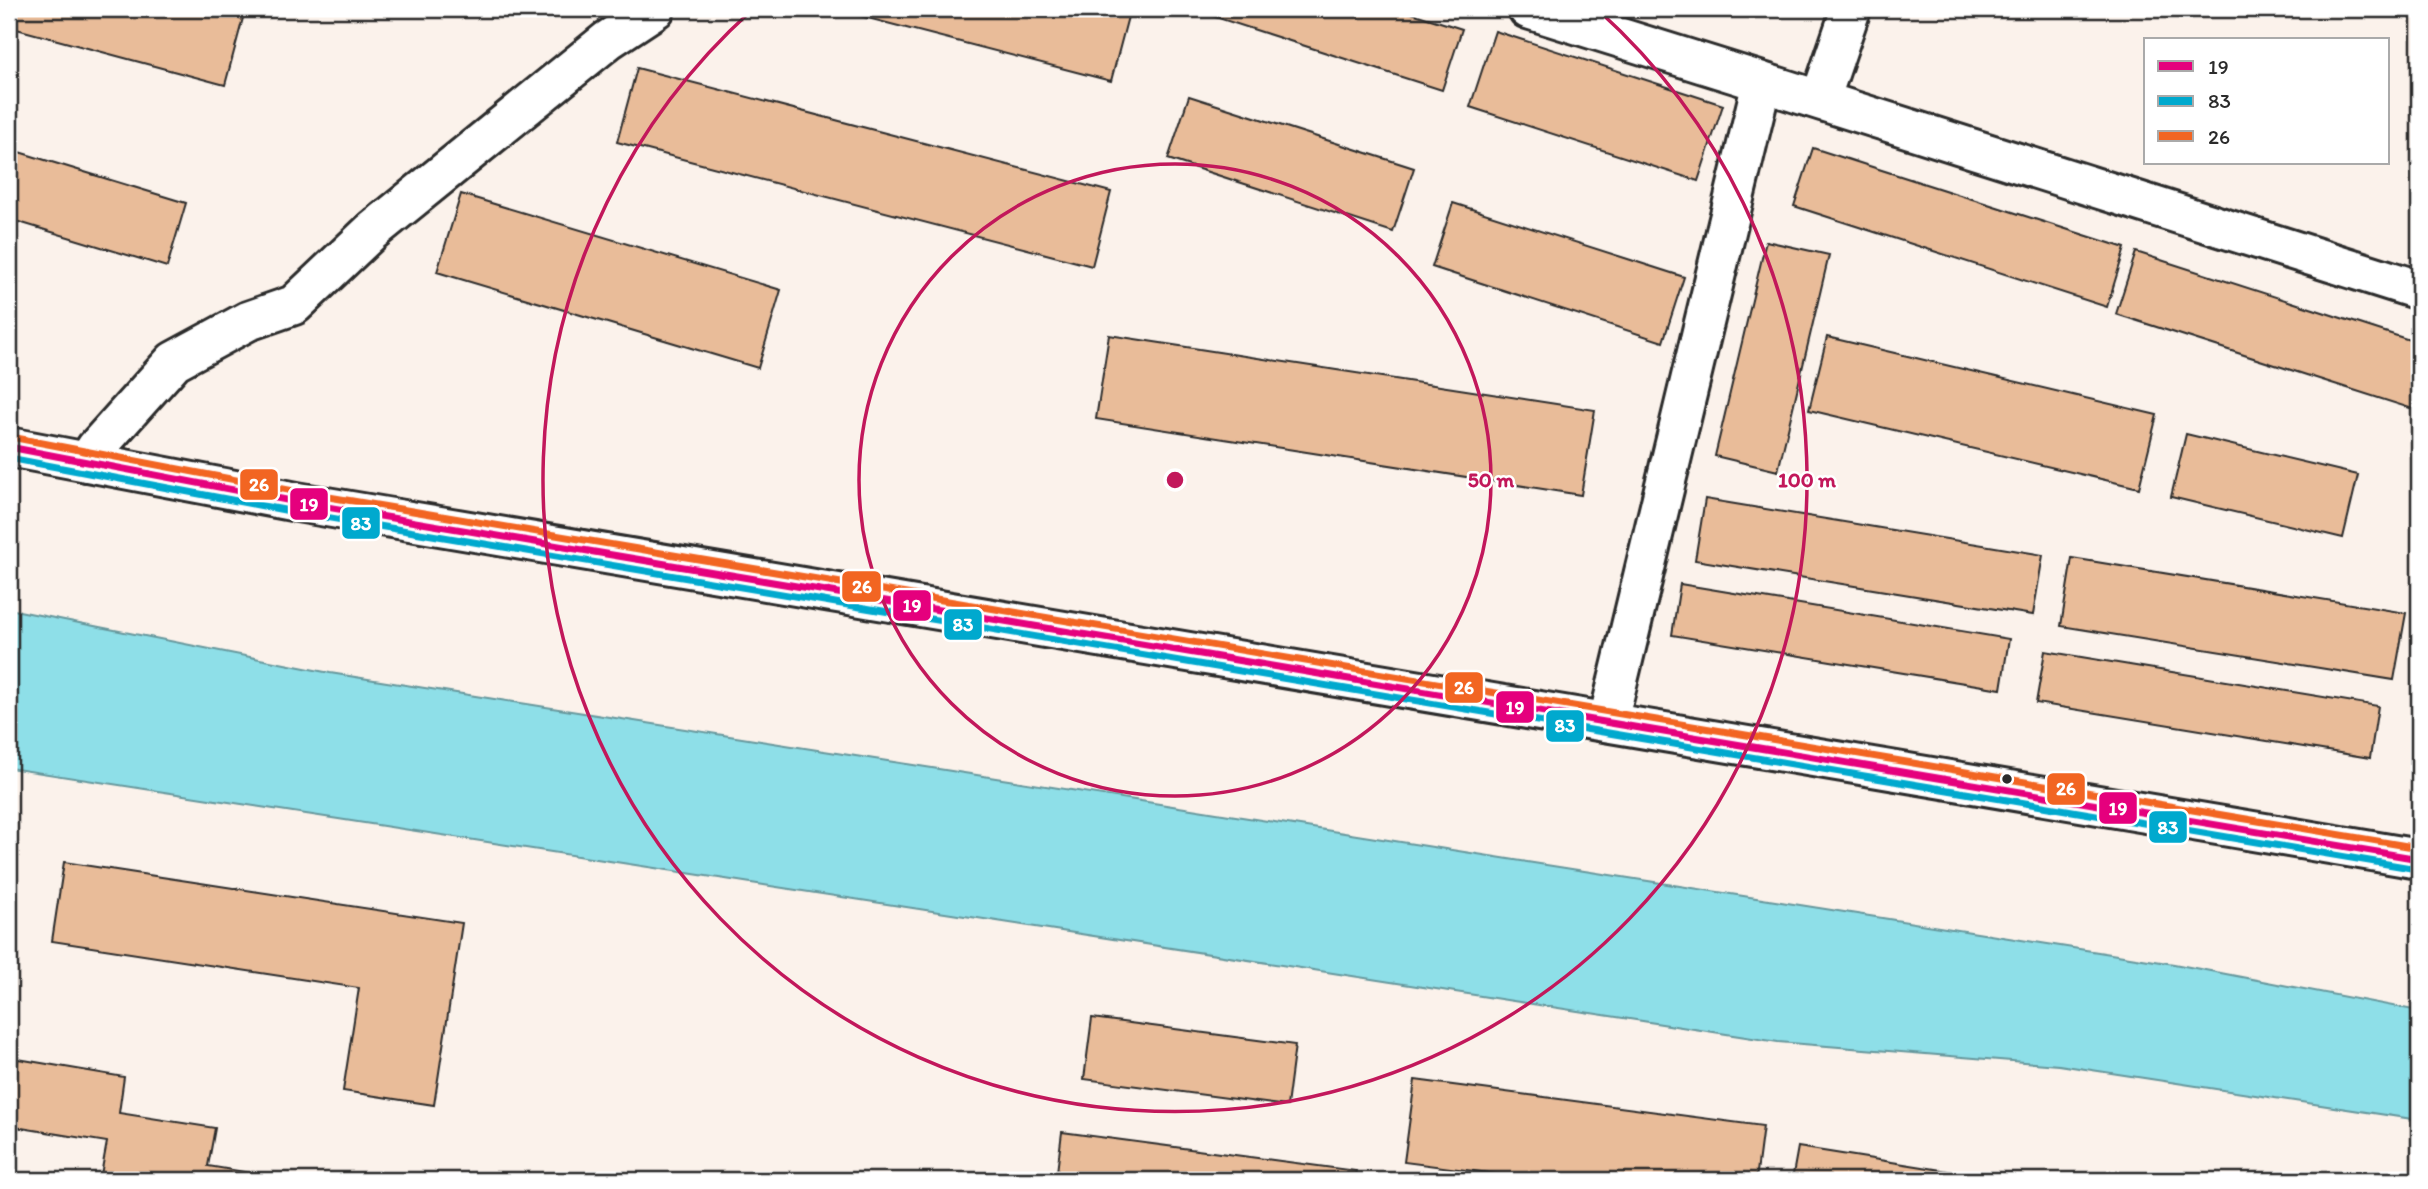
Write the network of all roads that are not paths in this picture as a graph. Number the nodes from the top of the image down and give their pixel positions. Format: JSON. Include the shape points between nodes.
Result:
{"nodes":[{"id":1,"x":655,"y":9,"type":"edge"},
{"id":2,"x":1528,"y":9,"type":"edge"},
{"id":3,"x":1851,"y":9,"type":"edge"},
{"id":4,"x":1762,"y":82,"type":"junction"},
{"id":5,"x":1820,"y":100,"type":"junction"},
{"id":6,"x":2419,"y":290,"type":"edge"},
{"id":7,"x":9,"y":447,"type":"edge"},
{"id":8,"x":87,"y":462,"type":"junction"},
{"id":9,"x":1608,"y":722,"type":"junction"},
{"id":10,"x":2419,"y":859,"type":"edge"}],
"edges":[{"from":1,"to":8,"type":"main road","via":[[608,40],[371,232],[294,305],[248,321],[174,360]]},
{"from":2,"to":4,"type":"main road"},
{"from":3,"to":5,"type":"main road"},
{"from":4,"to":5,"type":"main road"},
{"from":4,"to":9,"type":"main road"},
{"from":5,"to":6,"type":"main road"},
{"from":7,"to":8,"type":"main road"},
{"from":8,"to":9,"type":"main road","via":[[297,502]]},
{"from":9,"to":10,"type":"main road"}]}
